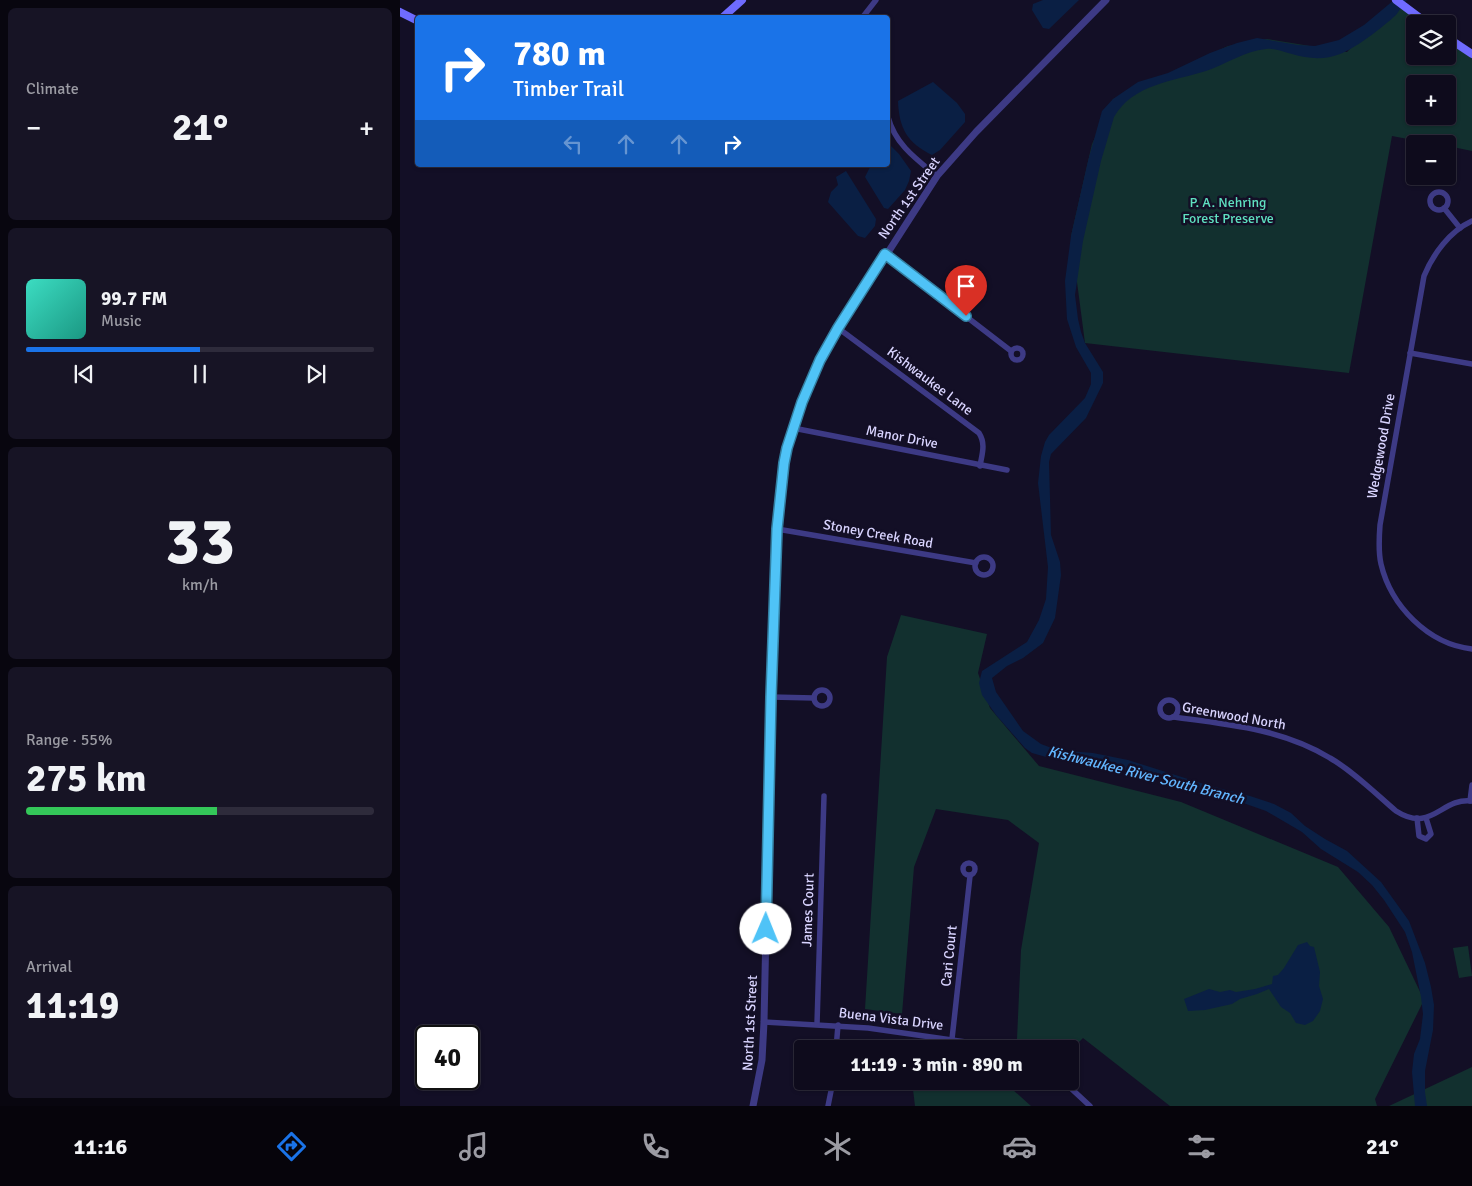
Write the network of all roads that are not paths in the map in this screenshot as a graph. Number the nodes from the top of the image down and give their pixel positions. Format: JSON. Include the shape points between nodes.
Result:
{"nodes":[{"id":1,"x":742,"y":0,"type":"edge"},
{"id":2,"x":875,"y":0,"type":"edge"},
{"id":3,"x":1106,"y":0,"type":"edge"},
{"id":4,"x":1396,"y":0,"type":"edge"},
{"id":5,"x":400,"y":12,"type":"edge"},
{"id":6,"x":725,"y":15,"type":"edge"},
{"id":7,"x":864,"y":15,"type":"edge"},
{"id":8,"x":1416,"y":15,"type":"edge"},
{"id":9,"x":415,"y":20,"type":"edge"},
{"id":10,"x":1456,"y":43,"type":"edge"},
{"id":11,"x":1472,"y":54,"type":"edge"},
{"id":12,"x":890,"y":125,"type":"edge"},
{"id":13,"x":936,"y":176,"type":"junction"},
{"id":14,"x":1444,"y":208,"type":"dead end"},
{"id":15,"x":1472,"y":221,"type":"edge"},
{"id":16,"x":1460,"y":228,"type":"junction"},
{"id":17,"x":885,"y":254,"type":"junction"},
{"id":18,"x":838,"y":328,"type":"junction"},
{"id":19,"x":1011,"y":351,"type":"dead end"},
{"id":20,"x":1410,"y":353,"type":"junction"},
{"id":21,"x":1472,"y":364,"type":"edge"},
{"id":22,"x":793,"y":428,"type":"junction"},
{"id":23,"x":980,"y":466,"type":"junction"},
{"id":24,"x":1007,"y":470,"type":"dead end"},
{"id":25,"x":777,"y":529,"type":"junction"},
{"id":26,"x":976,"y":563,"type":"dead end"},
{"id":27,"x":1472,"y":649,"type":"edge"},
{"id":28,"x":771,"y":697,"type":"junction"},
{"id":29,"x":814,"y":698,"type":"dead end"},
{"id":30,"x":1173,"y":717,"type":"dead end"},
{"id":31,"x":1472,"y":785,"type":"edge"},
{"id":32,"x":824,"y":796,"type":"dead end"},
{"id":33,"x":1471,"y":801,"type":"edge"},
{"id":34,"x":1417,"y":818,"type":"junction"},
{"id":35,"x":1426,"y":818,"type":"junction"},
{"id":36,"x":970,"y":876,"type":"dead end"},
{"id":37,"x":764,"y":1022,"type":"junction"},
{"id":38,"x":817,"y":1024,"type":"junction"},
{"id":39,"x":838,"y":1025,"type":"junction"},
{"id":40,"x":952,"y":1039,"type":"junction"},
{"id":41,"x":837,"y":1040,"type":"edge"},
{"id":42,"x":958,"y":1040,"type":"edge"},
{"id":43,"x":831,"y":1090,"type":"edge"},
{"id":44,"x":1073,"y":1090,"type":"edge"},
{"id":45,"x":753,"y":1106,"type":"edge"},
{"id":46,"x":828,"y":1106,"type":"edge"},
{"id":47,"x":1090,"y":1106,"type":"edge"}],
"edges":[{"from":1,"to":6,"type":"main road"},
{"from":2,"to":7,"type":"street"},
{"from":3,"to":13,"type":"street","name":"North 1st Street"},
{"from":4,"to":8,"type":"main road"},
{"from":5,"to":9,"type":"main road"},
{"from":10,"to":11,"type":"main road"},
{"from":12,"to":13,"type":"street","via":[[898,141]]},
{"from":13,"to":17,"type":"street","name":"North 1st Street"},
{"from":14,"to":16,"type":"street"},
{"from":15,"to":16,"type":"street","name":"Wedgewood Drive"},
{"from":16,"to":20,"type":"street","name":"Wedgewood Drive","via":[[1438,251],[1426,271]]},
{"from":17,"to":18,"type":"street","name":"North 1st Street"},
{"from":17,"to":19,"type":"street"},
{"from":18,"to":22,"type":"street","name":"North 1st Street","via":[[820,360]]},
{"from":18,"to":23,"type":"street","name":"Kishwaukee Lane","via":[[979,433],[983,440]]},
{"from":20,"to":21,"type":"street"},
{"from":20,"to":27,"type":"street","name":"Wedgewood Drive","via":[[1380,525],[1381,566],[1396,601],[1418,624],[1445,642]]},
{"from":22,"to":23,"type":"street","name":"Manor Drive"},
{"from":22,"to":25,"type":"street","name":"North 1st Street","via":[[781,479]]},
{"from":23,"to":24,"type":"street","name":"Manor Drive"},
{"from":25,"to":26,"type":"street","name":"Stoney Creek Road"},
{"from":25,"to":28,"type":"street","name":"North 1st Street"},
{"from":28,"to":29,"type":"street"},
{"from":28,"to":37,"type":"street","name":"North 1st Street"},
{"from":30,"to":34,"type":"street","name":"Greenwood North","via":[[1252,728],[1296,741],[1332,759],[1401,814]]},
{"from":31,"to":33,"type":"street"},
{"from":32,"to":38,"type":"street","name":"James Court"},
{"from":33,"to":35,"type":"street","name":"Greenwood North","via":[[1453,803]]},
{"from":34,"to":35,"type":"street","name":"Greenwood North"},
{"from":34,"to":35,"type":"street","via":[[1418,834],[1426,839],[1431,834]]},
{"from":36,"to":40,"type":"street","name":"Cari Court"},
{"from":37,"to":38,"type":"street","name":"Buena Vista Drive"},
{"from":37,"to":45,"type":"street","name":"North 1st Street","via":[[762,1060]]},
{"from":38,"to":39,"type":"street","name":"Buena Vista Drive"},
{"from":39,"to":40,"type":"street","name":"Buena Vista Drive"},
{"from":39,"to":41,"type":"street"},
{"from":40,"to":42,"type":"street","name":"Buena Vista Drive"},
{"from":43,"to":46,"type":"street"},
{"from":44,"to":47,"type":"street"}]}
